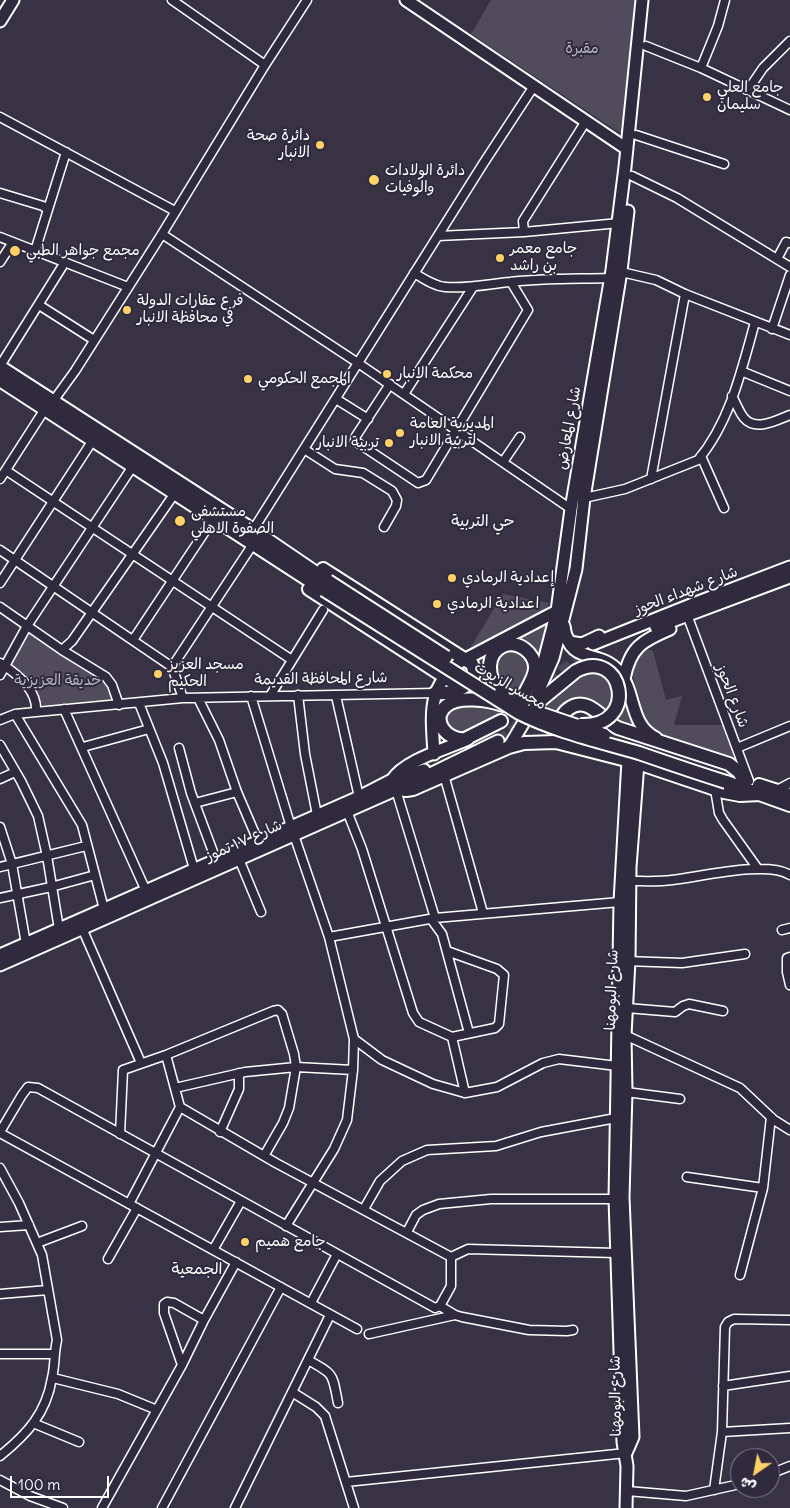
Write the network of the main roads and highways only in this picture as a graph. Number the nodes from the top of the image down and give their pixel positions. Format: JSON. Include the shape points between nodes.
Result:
{"nodes":[{"id":1,"x":0,"y":367,"type":"edge"},
{"id":2,"x":0,"y":380,"type":"edge"},
{"id":3,"x":49,"y":405,"type":"junction"},
{"id":4,"x":265,"y":552,"type":"junction"},
{"id":5,"x":294,"y":558,"type":"junction"},
{"id":6,"x":326,"y":586,"type":"junction"},
{"id":7,"x":498,"y":690,"type":"junction"},
{"id":8,"x":435,"y":693,"type":"road end"},
{"id":9,"x":461,"y":694,"type":"junction"},
{"id":10,"x":508,"y":706,"type":"junction"},
{"id":11,"x":501,"y":721,"type":"road end"},
{"id":12,"x":574,"y":725,"type":"junction"},
{"id":13,"x":571,"y":745,"type":"junction"},
{"id":14,"x":728,"y":779,"type":"junction"},
{"id":15,"x":746,"y":780,"type":"junction"},
{"id":16,"x":395,"y":786,"type":"road end"},
{"id":17,"x":760,"y":794,"type":"junction"},
{"id":18,"x":790,"y":795,"type":"edge"},
{"id":19,"x":790,"y":805,"type":"edge"}],
"edges":[{"from":1,"to":3,"type":"main road"},
{"from":2,"to":3,"type":"main road"},
{"from":3,"to":4,"type":"main road","via":[[93,440]]},
{"from":3,"to":5,"type":"main road","via":[[254,530]]},
{"from":4,"to":6,"type":"main road"},
{"from":4,"to":9,"type":"main road","via":[[316,595],[444,676]]},
{"from":5,"to":6,"type":"main road"},
{"from":5,"to":9,"type":"main road","via":[[317,566],[466,659],[472,664],[474,673]]},
{"from":6,"to":7,"type":"main road","name":"مجسر الزيوت","bridge":true},
{"from":6,"to":10,"type":"main road","name":"مجسر الزيوت","bridge":true},
{"from":7,"to":12,"type":"main road","name":"مجسر الزيوت","bridge":true,"via":[[542,714]]},
{"from":7,"to":12,"type":"main road","bridge":true,"via":[[492,681],[490,666],[495,652],[506,645],[518,646],[534,658],[534,674],[525,692],[527,705],[576,671],[590,666],[606,670],[616,681],[620,696],[615,711],[606,719],[590,725]]},
{"from":8,"to":9,"type":"main road"},
{"from":9,"to":10,"type":"main road"},
{"from":9,"to":11,"type":"main road","via":[[440,714],[441,725],[453,738],[465,739]]},
{"from":10,"to":14,"type":"main road","name":"مجسر الزيوت","bridge":true,"via":[[557,730]]},
{"from":12,"to":14,"type":"main road","name":"مجسر الزيوت","bridge":true},
{"from":13,"to":15,"type":"main road","via":[[562,736],[561,720],[570,707],[582,704],[594,708],[618,728],[729,764]]},
{"from":13,"to":16,"type":"main road","via":[[502,741],[413,789]]},
{"from":13,"to":17,"type":"main road","via":[[715,789],[740,795]]},
{"from":14,"to":15,"type":"main road"},
{"from":14,"to":17,"type":"main road"},
{"from":15,"to":18,"type":"main road"},
{"from":17,"to":19,"type":"main road"}]}
